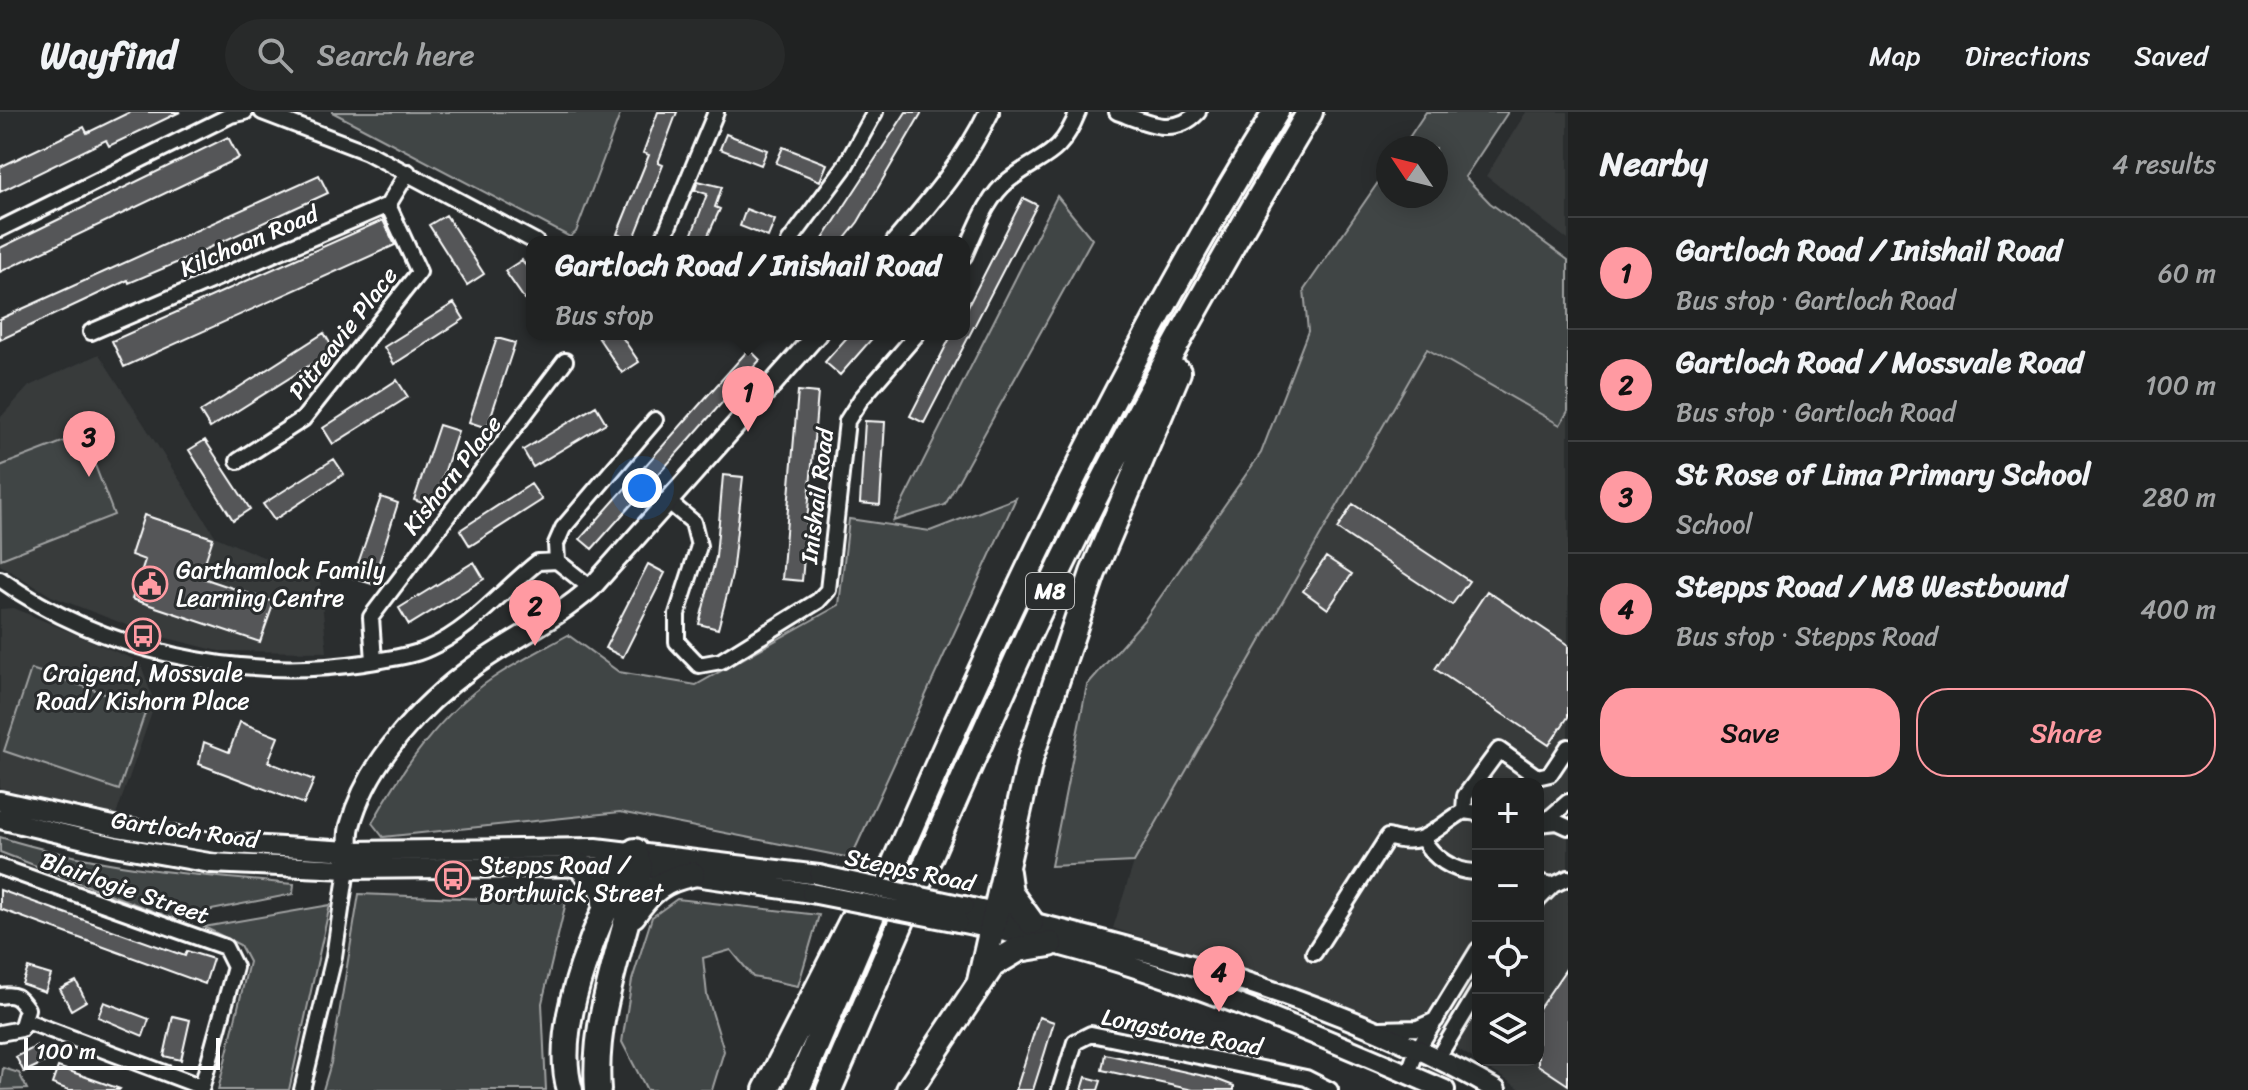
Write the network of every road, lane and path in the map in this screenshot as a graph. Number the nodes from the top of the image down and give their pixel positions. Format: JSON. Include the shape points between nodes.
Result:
{"nodes":[{"id":1,"x":245,"y":112,"type":"edge"},
{"id":2,"x":262,"y":112,"type":"edge"},
{"id":3,"x":716,"y":112,"type":"edge"},
{"id":4,"x":875,"y":112,"type":"edge"},
{"id":5,"x":989,"y":112,"type":"edge"},
{"id":6,"x":1078,"y":112,"type":"edge"},
{"id":7,"x":1117,"y":112,"type":"edge"},
{"id":8,"x":1198,"y":112,"type":"edge"},
{"id":9,"x":1276,"y":112,"type":"edge"},
{"id":10,"x":1310,"y":112,"type":"edge"},
{"id":11,"x":408,"y":172,"type":"junction"},
{"id":12,"x":388,"y":205,"type":"junction"},
{"id":13,"x":0,"y":229,"type":"edge"},
{"id":14,"x":664,"y":236,"type":"edge"},
{"id":15,"x":793,"y":236,"type":"edge"},
{"id":16,"x":901,"y":236,"type":"edge"},
{"id":17,"x":526,"y":237,"type":"edge"},
{"id":18,"x":1233,"y":241,"type":"junction"},
{"id":19,"x":970,"y":243,"type":"edge"},
{"id":20,"x":91,"y":332,"type":"dead end"},
{"id":21,"x":812,"y":340,"type":"edge"},
{"id":22,"x":912,"y":340,"type":"edge"},
{"id":23,"x":565,"y":361,"type":"dead end"},
{"id":24,"x":655,"y":420,"type":"dead end"},
{"id":25,"x":238,"y":461,"type":"dead end"},
{"id":26,"x":670,"y":503,"type":"junction"},
{"id":27,"x":557,"y":561,"type":"junction"},
{"id":28,"x":0,"y":579,"type":"edge"},
{"id":29,"x":591,"y":588,"type":"junction"},
{"id":30,"x":374,"y":661,"type":"junction"},
{"id":31,"x":1568,"y":747,"type":"edge"},
{"id":32,"x":920,"y":800,"type":"junction"},
{"id":33,"x":0,"y":801,"type":"edge"},
{"id":34,"x":1568,"y":802,"type":"edge"},
{"id":35,"x":1471,"y":812,"type":"edge"},
{"id":36,"x":0,"y":819,"type":"edge"},
{"id":37,"x":1544,"y":821,"type":"edge"},
{"id":38,"x":1544,"y":823,"type":"edge"},
{"id":39,"x":1568,"y":827,"type":"edge"},
{"id":40,"x":1423,"y":839,"type":"junction"},
{"id":41,"x":1007,"y":858,"type":"junction"},
{"id":42,"x":348,"y":860,"type":"junction"},
{"id":43,"x":633,"y":862,"type":"junction"},
{"id":44,"x":580,"y":866,"type":"junction"},
{"id":45,"x":0,"y":867,"type":"edge"},
{"id":46,"x":1472,"y":872,"type":"edge"},
{"id":47,"x":692,"y":874,"type":"junction"},
{"id":48,"x":1568,"y":878,"type":"edge"},
{"id":49,"x":1546,"y":883,"type":"edge"},
{"id":50,"x":606,"y":910,"type":"junction"},
{"id":51,"x":961,"y":914,"type":"junction"},
{"id":52,"x":629,"y":920,"type":"junction"},
{"id":53,"x":994,"y":921,"type":"junction"},
{"id":54,"x":1031,"y":922,"type":"junction"},
{"id":55,"x":1050,"y":944,"type":"junction"},
{"id":56,"x":1314,"y":953,"type":"dead end"},
{"id":57,"x":1472,"y":960,"type":"edge"},
{"id":58,"x":980,"y":981,"type":"junction"},
{"id":59,"x":1476,"y":994,"type":"edge"},
{"id":60,"x":0,"y":996,"type":"edge"},
{"id":61,"x":24,"y":1020,"type":"junction"},
{"id":62,"x":1436,"y":1020,"type":"junction"},
{"id":63,"x":1360,"y":1025,"type":"junction"},
{"id":64,"x":0,"y":1033,"type":"edge"},
{"id":65,"x":1417,"y":1050,"type":"junction"},
{"id":66,"x":1437,"y":1059,"type":"junction"},
{"id":67,"x":1406,"y":1082,"type":"edge"},
{"id":68,"x":1433,"y":1088,"type":"edge"},
{"id":69,"x":202,"y":1089,"type":"edge"},
{"id":70,"x":302,"y":1090,"type":"edge"},
{"id":71,"x":570,"y":1090,"type":"edge"},
{"id":72,"x":598,"y":1090,"type":"edge"},
{"id":73,"x":766,"y":1090,"type":"edge"},
{"id":74,"x":797,"y":1090,"type":"edge"},
{"id":75,"x":829,"y":1090,"type":"edge"},
{"id":76,"x":909,"y":1090,"type":"edge"},
{"id":77,"x":1060,"y":1090,"type":"edge"},
{"id":78,"x":1330,"y":1090,"type":"edge"},
{"id":79,"x":1496,"y":1090,"type":"edge"}],
"edges":[{"from":1,"to":13,"type":"street"},
{"from":2,"to":11,"type":"street"},
{"from":3,"to":14,"type":"street"},
{"from":4,"to":15,"type":"street","via":[[844,168]]},
{"from":5,"to":16,"type":"main road","via":[[954,176]]},
{"from":6,"to":19,"type":"street","via":[[1053,155],[1008,181],[990,200]]},
{"from":7,"to":8,"type":"street","via":[[1163,128],[1191,120]]},
{"from":9,"to":32,"type":"highway","number":"M8","via":[[1125,377]]},
{"from":10,"to":18,"type":"highway","number":"M8"},
{"from":11,"to":12,"type":"street"},
{"from":11,"to":17,"type":"street"},
{"from":12,"to":20,"type":"street","name":"Kilchoan Road"},
{"from":12,"to":25,"type":"street","name":"Pitreavie Place","via":[[419,272],[303,419]]},
{"from":18,"to":41,"type":"highway","via":[[1093,573],[1031,756]]},
{"from":18,"to":75,"type":"highway","number":"M8","via":[[1032,627]]},
{"from":21,"to":26,"type":"main road"},
{"from":22,"to":26,"type":"street","name":"Inishail Road","via":[[847,421],[828,590],[721,661],[699,665],[677,642],[677,614],[699,546],[693,522]]},
{"from":23,"to":30,"type":"street","name":"Kishorn Place","via":[[371,617]]},
{"from":24,"to":27,"type":"street","via":[[563,528],[556,544]]},
{"from":26,"to":29,"type":"main road"},
{"from":27,"to":29,"type":"street"},
{"from":27,"to":30,"type":"street","via":[[538,562],[495,604],[429,649]]},
{"from":28,"to":30,"type":"street","via":[[90,627],[222,667],[316,670]]},
{"from":29,"to":42,"type":"main road","via":[[567,610],[473,667],[427,706],[382,758],[365,789],[349,828]]},
{"from":31,"to":35,"type":"street","via":[[1550,774],[1537,777],[1499,750],[1465,796]]},
{"from":32,"to":73,"type":"highway","via":[[853,916]]},
{"from":32,"to":74,"type":"highway","number":"M8"},
{"from":33,"to":42,"type":"main road","name":"Gartloch Road","via":[[118,827]]},
{"from":34,"to":37,"type":"street"},
{"from":35,"to":40,"type":"street"},
{"from":36,"to":42,"type":"main road","name":"Gartloch Road","via":[[210,863]]},
{"from":38,"to":39,"type":"street"},
{"from":40,"to":46,"type":"street","via":[[1445,863]]},
{"from":40,"to":56,"type":"street","via":[[1407,844],[1388,837]]},
{"from":41,"to":53,"type":"highway"},
{"from":41,"to":54,"type":"highway","via":[[1010,893]]},
{"from":42,"to":43,"type":"main road","name":"Stepps Road","via":[[596,848]]},
{"from":42,"to":44,"type":"main road","name":"Stepps Road"},
{"from":42,"to":70,"type":"street","via":[[334,957]]},
{"from":43,"to":44,"type":"main road","name":"Stepps Road"},
{"from":43,"to":47,"type":"main road","name":"Stepps Road"},
{"from":43,"to":50,"type":"highway"},
{"from":43,"to":51,"type":"main road","name":"Stepps Road","bridge":true,"via":[[819,875]]},
{"from":43,"to":52,"type":"highway"},
{"from":44,"to":50,"type":"highway","via":[[603,888]]},
{"from":45,"to":69,"type":"street","name":"Blairlogie Street","via":[[225,947],[235,967]]},
{"from":47,"to":51,"type":"main road","name":"Stepps Road","bridge":true},
{"from":47,"to":52,"type":"highway","via":[[671,878],[651,891]]},
{"from":48,"to":49,"type":"street"},
{"from":50,"to":71,"type":"highway","via":[[574,997],[567,1034]]},
{"from":51,"to":53,"type":"main road","name":"Stepps Road"},
{"from":52,"to":72,"type":"highway","via":[[601,1024]]},
{"from":53,"to":54,"type":"main road","name":"Stepps Road"},
{"from":53,"to":55,"type":"main road","name":"Stepps Road"},
{"from":53,"to":58,"type":"highway"},
{"from":54,"to":63,"type":"main road","name":"Stepps Road","via":[[1178,960]]},
{"from":55,"to":58,"type":"highway","via":[[1019,949],[992,965]]},
{"from":55,"to":67,"type":"main road","name":"Stepps Road","via":[[1182,982]]},
{"from":57,"to":62,"type":"street"},
{"from":58,"to":76,"type":"highway"},
{"from":59,"to":66,"type":"street"},
{"from":60,"to":61,"type":"street","via":[[19,998],[27,1009]]},
{"from":61,"to":64,"type":"street","via":[[21,1029]]},
{"from":61,"to":69,"type":"street"},
{"from":62,"to":63,"type":"street","via":[[1401,1031]]},
{"from":62,"to":65,"type":"street"},
{"from":63,"to":65,"type":"main road","name":"Stepps Road"},
{"from":65,"to":66,"type":"main road","name":"Stepps Road"},
{"from":65,"to":67,"type":"street"},
{"from":66,"to":68,"type":"main road","name":"Stepps Road"},
{"from":66,"to":79,"type":"main road","name":"Stepps Road"},
{"from":67,"to":68,"type":"main road","name":"Stepps Road"},
{"from":77,"to":78,"type":"street","name":"Longstone Road","via":[[1075,1042],[1091,1034],[1306,1078]]}]}
